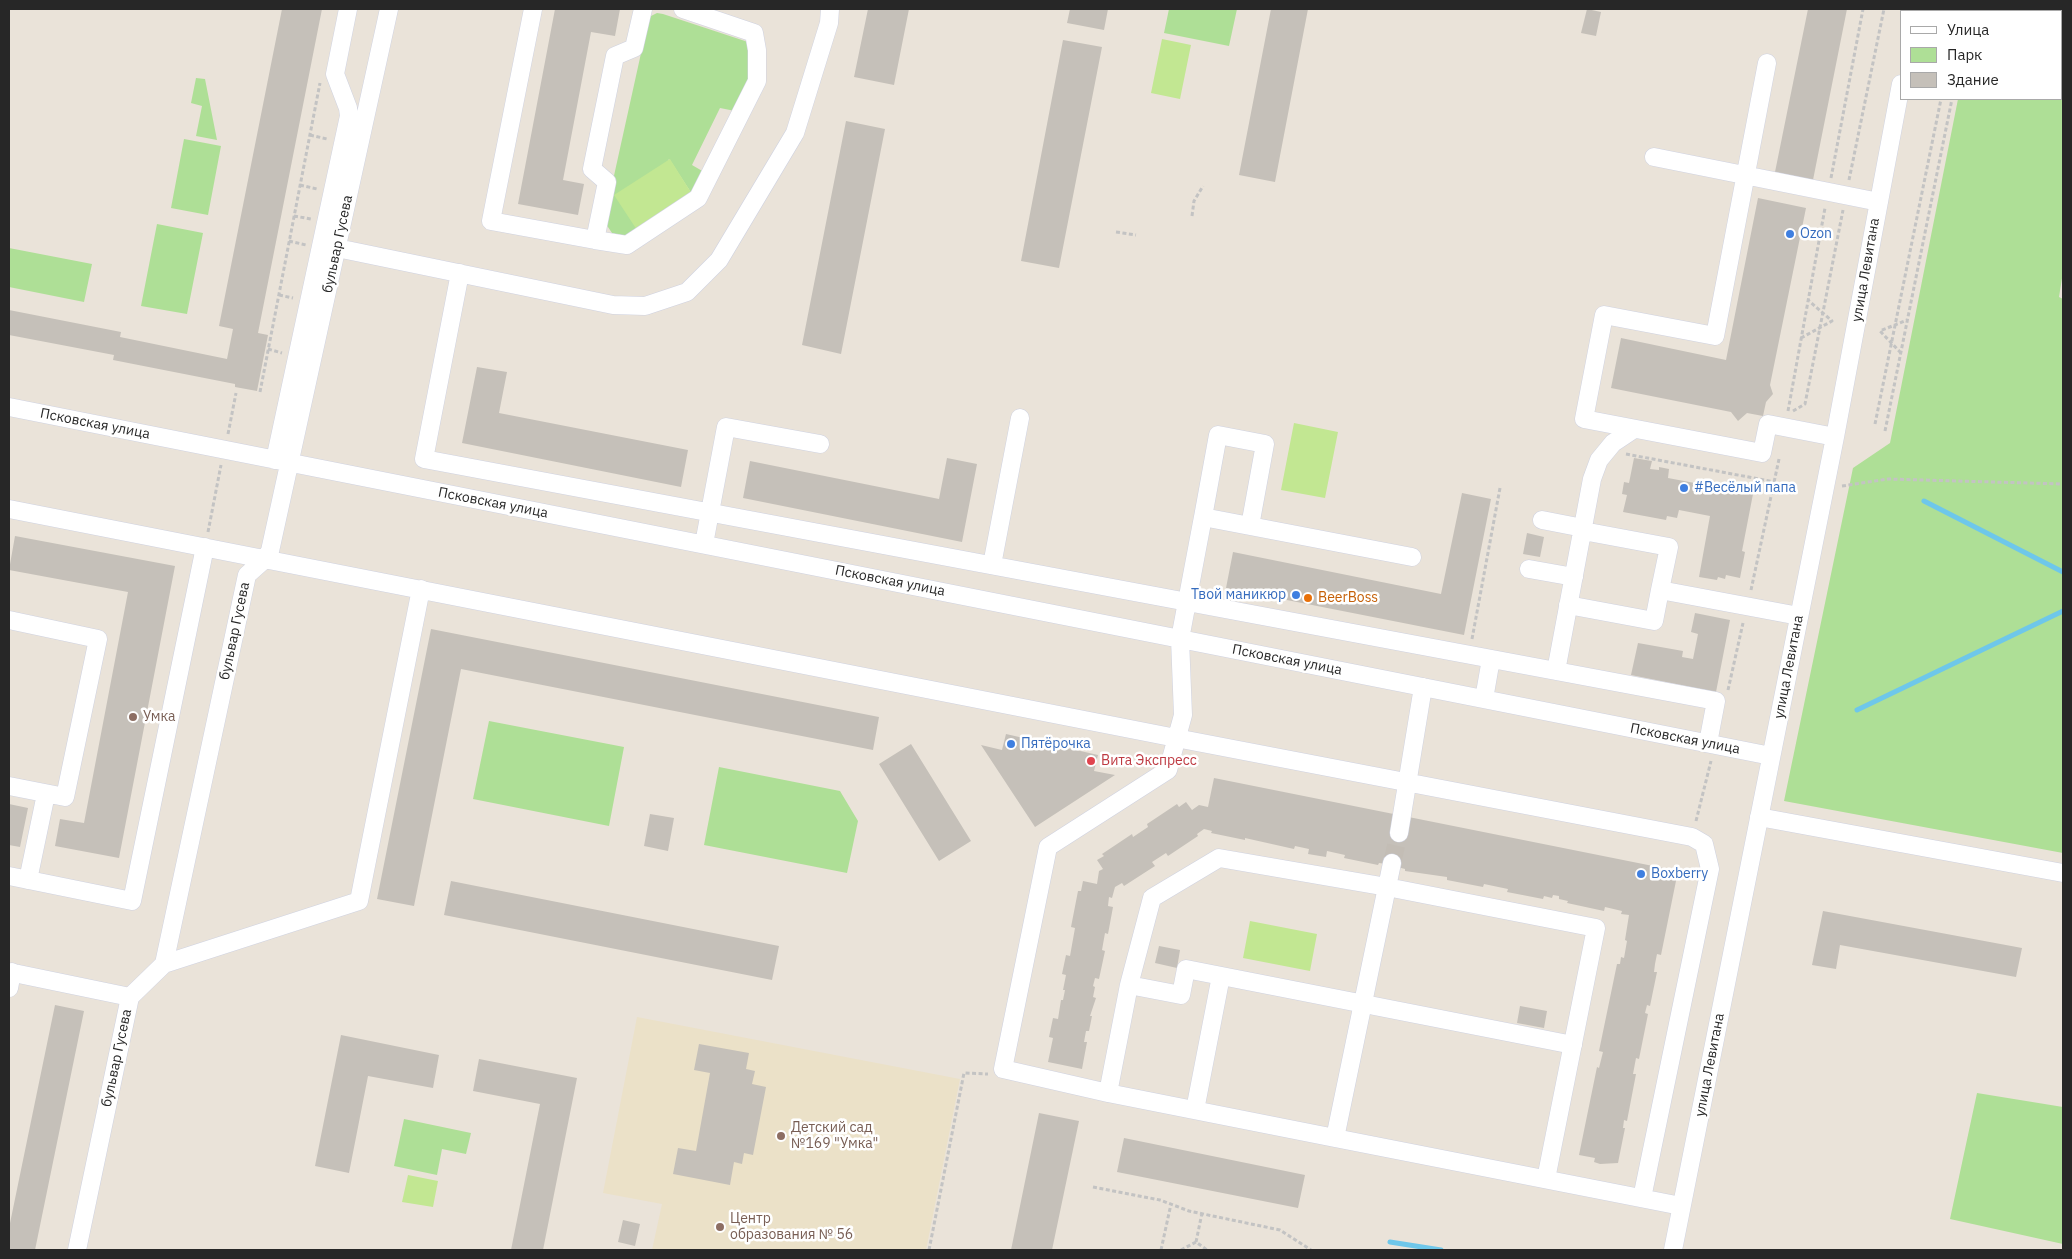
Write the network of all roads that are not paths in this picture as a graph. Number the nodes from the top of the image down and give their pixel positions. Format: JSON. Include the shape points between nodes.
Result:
{"nodes":[{"id":1,"x":348,"y":9,"type":"edge"},
{"id":2,"x":389,"y":9,"type":"edge"},
{"id":3,"x":533,"y":9,"type":"edge"},
{"id":4,"x":643,"y":9,"type":"edge"},
{"id":5,"x":683,"y":9,"type":"edge"},
{"id":6,"x":830,"y":9,"type":"edge"},
{"id":7,"x":1767,"y":63,"type":"dead end"},
{"id":8,"x":1900,"y":89,"type":"edge"},
{"id":9,"x":1654,"y":157,"type":"dead end"},
{"id":10,"x":1745,"y":175,"type":"junction"},
{"id":11,"x":1879,"y":202,"type":"junction"},
{"id":12,"x":595,"y":240,"type":"junction"},
{"id":13,"x":337,"y":248,"type":"junction"},
{"id":14,"x":460,"y":273,"type":"junction"},
{"id":15,"x":9,"y":407,"type":"edge"},
{"id":16,"x":1020,"y":418,"type":"dead end"},
{"id":17,"x":1634,"y":429,"type":"junction"},
{"id":18,"x":1835,"y":437,"type":"junction"},
{"id":19,"x":820,"y":444,"type":"dead end"},
{"id":20,"x":283,"y":461,"type":"junction"},
{"id":21,"x":9,"y":509,"type":"edge"},
{"id":22,"x":710,"y":513,"type":"junction"},
{"id":23,"x":1203,"y":517,"type":"junction"},
{"id":24,"x":1542,"y":520,"type":"dead end"},
{"id":25,"x":1250,"y":526,"type":"junction"},
{"id":26,"x":1583,"y":529,"type":"junction"},
{"id":27,"x":704,"y":544,"type":"junction"},
{"id":28,"x":205,"y":547,"type":"junction"},
{"id":29,"x":1412,"y":557,"type":"dead end"},
{"id":30,"x":265,"y":559,"type":"junction"},
{"id":31,"x":992,"y":565,"type":"junction"},
{"id":32,"x":1529,"y":569,"type":"dead end"},
{"id":33,"x":1574,"y":577,"type":"junction"},
{"id":34,"x":421,"y":589,"type":"junction"},
{"id":35,"x":1660,"y":590,"type":"junction"},
{"id":36,"x":1187,"y":602,"type":"junction"},
{"id":37,"x":1568,"y":605,"type":"junction"},
{"id":38,"x":1799,"y":616,"type":"junction"},
{"id":39,"x":9,"y":620,"type":"edge"},
{"id":40,"x":1180,"y":639,"type":"junction"},
{"id":41,"x":1492,"y":659,"type":"junction"},
{"id":42,"x":1556,"y":671,"type":"junction"},
{"id":43,"x":1423,"y":687,"type":"junction"},
{"id":44,"x":1484,"y":699,"type":"junction"},
{"id":45,"x":1176,"y":738,"type":"junction"},
{"id":46,"x":1708,"y":744,"type":"junction"},
{"id":47,"x":1771,"y":756,"type":"junction"},
{"id":48,"x":1406,"y":782,"type":"junction"},
{"id":49,"x":9,"y":786,"type":"edge"},
{"id":50,"x":46,"y":794,"type":"junction"},
{"id":51,"x":1759,"y":817,"type":"junction"},
{"id":52,"x":1399,"y":833,"type":"tunnel mouth"},
{"id":53,"x":1392,"y":863,"type":"tunnel mouth"},
{"id":54,"x":2063,"y":873,"type":"edge"},
{"id":55,"x":9,"y":876,"type":"edge"},
{"id":56,"x":28,"y":880,"type":"junction"},
{"id":57,"x":1387,"y":887,"type":"junction"},
{"id":58,"x":164,"y":964,"type":"junction"},
{"id":59,"x":1221,"y":976,"type":"junction"},
{"id":60,"x":10,"y":977,"type":"edge"},
{"id":61,"x":1129,"y":985,"type":"junction"},
{"id":62,"x":130,"y":996,"type":"junction"},
{"id":63,"x":1363,"y":1004,"type":"junction"},
{"id":64,"x":1573,"y":1045,"type":"junction"},
{"id":65,"x":1108,"y":1093,"type":"junction"},
{"id":66,"x":1195,"y":1110,"type":"junction"},
{"id":67,"x":1335,"y":1138,"type":"junction"},
{"id":68,"x":1546,"y":1179,"type":"junction"},
{"id":69,"x":1642,"y":1198,"type":"junction"},
{"id":70,"x":1681,"y":1206,"type":"junction"},
{"id":71,"x":77,"y":1250,"type":"edge"},
{"id":72,"x":1673,"y":1250,"type":"edge"}],
"edges":[{"from":1,"to":20,"type":"street","via":[[335,74],[348,116]]},
{"from":2,"to":13,"type":"street","name":"бульвар Гусева"},
{"from":3,"to":12,"type":"street","via":[[491,221]]},
{"from":4,"to":12,"type":"street","via":[[634,48],[614,56],[592,169],[607,182]]},
{"from":5,"to":12,"type":"street","via":[[754,33],[757,81],[698,198],[627,245]]},
{"from":6,"to":14,"type":"street","via":[[830,24],[795,133],[718,260],[687,292],[645,306],[613,305]]},
{"from":7,"to":10,"type":"street"},
{"from":8,"to":11,"type":"street","name":"улица Левитана"},
{"from":9,"to":10,"type":"street"},
{"from":10,"to":11,"type":"street"},
{"from":10,"to":17,"type":"street","via":[[1715,336],[1604,315],[1584,420]]},
{"from":11,"to":18,"type":"street","name":"улица Левитана"},
{"from":13,"to":14,"type":"street"},
{"from":13,"to":20,"type":"street","name":"бульвар Гусева"},
{"from":14,"to":22,"type":"street","via":[[424,459]]},
{"from":15,"to":20,"type":"street","name":"Псковская улица"},
{"from":16,"to":31,"type":"street"},
{"from":17,"to":18,"type":"street","via":[[1762,453],[1768,424]]},
{"from":17,"to":26,"type":"street","via":[[1613,443],[1599,460],[1592,479]]},
{"from":18,"to":38,"type":"street","name":"улица Левитана"},
{"from":19,"to":22,"type":"street","via":[[726,427]]},
{"from":20,"to":27,"type":"street","name":"Псковская улица"},
{"from":20,"to":30,"type":"street","name":"бульвар Гусева","via":[[270,551]]},
{"from":21,"to":28,"type":"street"},
{"from":22,"to":27,"type":"street"},
{"from":22,"to":31,"type":"street"},
{"from":23,"to":25,"type":"street"},
{"from":23,"to":25,"type":"street","via":[[1218,435],[1265,444]]},
{"from":23,"to":36,"type":"street"},
{"from":24,"to":26,"type":"street"},
{"from":25,"to":29,"type":"street"},
{"from":26,"to":33,"type":"street"},
{"from":26,"to":35,"type":"street","via":[[1669,547]]},
{"from":27,"to":40,"type":"street","name":"Псковская улица"},
{"from":28,"to":30,"type":"street"},
{"from":28,"to":56,"type":"street","via":[[132,901]]},
{"from":30,"to":34,"type":"street"},
{"from":30,"to":58,"type":"street","name":"бульвар Гусева","via":[[247,575]]},
{"from":31,"to":36,"type":"street"},
{"from":32,"to":33,"type":"street"},
{"from":33,"to":37,"type":"street"},
{"from":34,"to":45,"type":"street"},
{"from":34,"to":58,"type":"street","via":[[359,901]]},
{"from":35,"to":37,"type":"street","via":[[1654,621]]},
{"from":35,"to":38,"type":"street"},
{"from":36,"to":40,"type":"street"},
{"from":36,"to":41,"type":"street"},
{"from":37,"to":42,"type":"street"},
{"from":38,"to":47,"type":"street","name":"улица Левитана"},
{"from":39,"to":50,"type":"street","via":[[98,639],[65,797]]},
{"from":40,"to":43,"type":"street","name":"Псковская улица"},
{"from":40,"to":45,"type":"street","via":[[1182,714]]},
{"from":41,"to":42,"type":"street"},
{"from":41,"to":44,"type":"street"},
{"from":42,"to":46,"type":"street","via":[[1716,701]]},
{"from":43,"to":44,"type":"street","name":"Псковская улица"},
{"from":43,"to":48,"type":"street"},
{"from":44,"to":46,"type":"street","name":"Псковская улица"},
{"from":45,"to":48,"type":"street"},
{"from":45,"to":65,"type":"street","via":[[1168,770],[1048,848],[1002,1069]]},
{"from":46,"to":47,"type":"street","name":"Псковская улица"},
{"from":47,"to":51,"type":"street","name":"улица Левитана"},
{"from":48,"to":52,"type":"street"},
{"from":48,"to":69,"type":"street","via":[[1692,837],[1704,844],[1710,869]]},
{"from":49,"to":50,"type":"street"},
{"from":50,"to":56,"type":"street"},
{"from":51,"to":54,"type":"street"},
{"from":51,"to":70,"type":"street","name":"улица Левитана"},
{"from":53,"to":57,"type":"street"},
{"from":55,"to":56,"type":"street"},
{"from":57,"to":61,"type":"street","via":[[1219,858],[1152,898]]},
{"from":57,"to":63,"type":"street"},
{"from":57,"to":64,"type":"street","via":[[1596,928]]},
{"from":58,"to":62,"type":"street","name":"бульвар Гусева"},
{"from":59,"to":61,"type":"street","via":[[1186,969],[1181,995]]},
{"from":59,"to":63,"type":"street"},
{"from":59,"to":66,"type":"street"},
{"from":60,"to":62,"type":"street"},
{"from":61,"to":65,"type":"street"},
{"from":62,"to":71,"type":"street","name":"бульвар Гусева"},
{"from":63,"to":64,"type":"street"},
{"from":63,"to":67,"type":"street"},
{"from":64,"to":68,"type":"street"},
{"from":65,"to":66,"type":"street"},
{"from":66,"to":67,"type":"street"},
{"from":67,"to":68,"type":"street"},
{"from":68,"to":69,"type":"street"},
{"from":69,"to":70,"type":"street"},
{"from":70,"to":72,"type":"street","name":"улица Левитана"}]}
